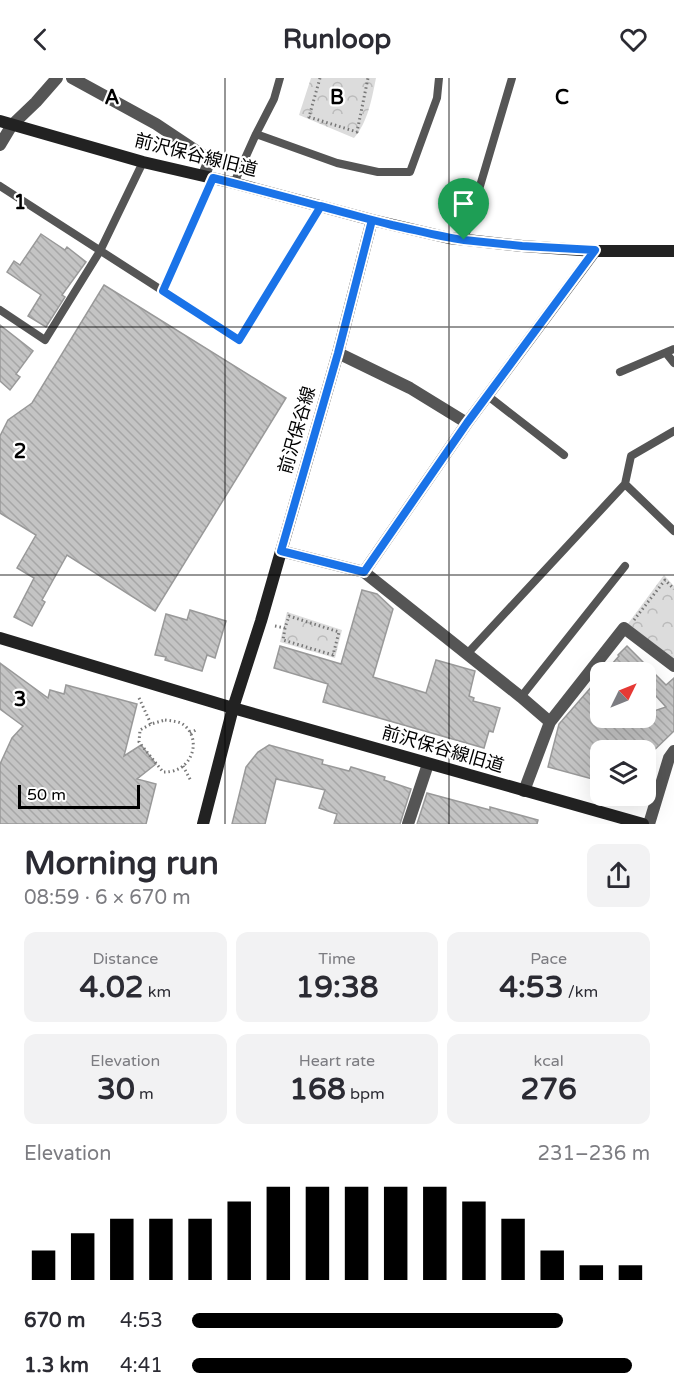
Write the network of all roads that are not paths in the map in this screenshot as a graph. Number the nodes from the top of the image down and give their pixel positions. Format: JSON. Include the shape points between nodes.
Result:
{"nodes":[{"id":1,"x":57,"y":78,"type":"edge"},
{"id":2,"x":72,"y":78,"type":"edge"},
{"id":3,"x":280,"y":78,"type":"edge"},
{"id":4,"x":439,"y":78,"type":"edge"},
{"id":5,"x":512,"y":78,"type":"edge"},
{"id":6,"x":6,"y":123,"type":"edge"},
{"id":7,"x":256,"y":134,"type":"junction"},
{"id":8,"x":0,"y":145,"type":"edge"},
{"id":9,"x":143,"y":162,"type":"junction"},
{"id":10,"x":208,"y":177,"type":"junction"},
{"id":11,"x":234,"y":183,"type":"junction"},
{"id":12,"x":0,"y":186,"type":"edge"},
{"id":13,"x":321,"y":206,"type":"junction"},
{"id":14,"x":372,"y":220,"type":"junction"},
{"id":15,"x":464,"y":240,"type":"junction"},
{"id":16,"x":595,"y":250,"type":"junction"},
{"id":17,"x":100,"y":251,"type":"junction"},
{"id":18,"x":674,"y":251,"type":"edge"},
{"id":19,"x":163,"y":291,"type":"junction"},
{"id":20,"x":0,"y":310,"type":"edge"},
{"id":21,"x":674,"y":349,"type":"edge"},
{"id":22,"x":338,"y":353,"type":"junction"},
{"id":23,"x":666,"y":353,"type":"junction"},
{"id":24,"x":674,"y":363,"type":"edge"},
{"id":25,"x":620,"y":372,"type":"dead end"},
{"id":26,"x":488,"y":396,"type":"junction"},
{"id":27,"x":467,"y":423,"type":"junction"},
{"id":28,"x":674,"y":431,"type":"edge"},
{"id":29,"x":564,"y":454,"type":"dead end"},
{"id":30,"x":625,"y":484,"type":"junction"},
{"id":31,"x":674,"y":531,"type":"edge"},
{"id":32,"x":281,"y":551,"type":"junction"},
{"id":33,"x":625,"y":566,"type":"dead end"},
{"id":34,"x":364,"y":572,"type":"junction"},
{"id":35,"x":0,"y":638,"type":"edge"},
{"id":36,"x":468,"y":654,"type":"junction"},
{"id":37,"x":674,"y":666,"type":"edge"},
{"id":38,"x":521,"y":697,"type":"junction"},
{"id":39,"x":233,"y":708,"type":"junction"},
{"id":40,"x":549,"y":722,"type":"junction"},
{"id":41,"x":674,"y":751,"type":"edge"},
{"id":42,"x":428,"y":764,"type":"junction"},
{"id":43,"x":524,"y":791,"type":"junction"},
{"id":44,"x":610,"y":820,"type":"edge"},
{"id":45,"x":203,"y":824,"type":"edge"},
{"id":46,"x":408,"y":824,"type":"edge"},
{"id":47,"x":643,"y":824,"type":"edge"},
{"id":48,"x":650,"y":824,"type":"edge"}],
"edges":[{"from":1,"to":6,"type":"street","via":[[36,102]]},
{"from":2,"to":10,"type":"street","via":[[156,124],[210,160]]},
{"from":3,"to":7,"type":"lane"},
{"from":4,"to":7,"type":"lane","via":[[437,98],[410,172],[378,172],[337,163]]},
{"from":5,"to":15,"type":"lane"},
{"from":6,"to":8,"type":"street"},
{"from":6,"to":9,"type":"main road","name":"前沢保谷線旧道"},
{"from":7,"to":11,"type":"lane"},
{"from":9,"to":10,"type":"main road","name":"前沢保谷線旧道"},
{"from":9,"to":17,"type":"lane"},
{"from":10,"to":11,"type":"main road","name":"前沢保谷線旧道"},
{"from":10,"to":19,"type":"lane"},
{"from":11,"to":13,"type":"main road","name":"前沢保谷線旧道"},
{"from":12,"to":17,"type":"lane"},
{"from":13,"to":14,"type":"main road","name":"前沢保谷線旧道"},
{"from":13,"to":19,"type":"lane","via":[[239,340]]},
{"from":14,"to":15,"type":"main road"},
{"from":14,"to":22,"type":"main road","name":"前沢保谷線"},
{"from":15,"to":16,"type":"main road"},
{"from":16,"to":18,"type":"main road"},
{"from":16,"to":26,"type":"street"},
{"from":17,"to":19,"type":"lane"},
{"from":17,"to":20,"type":"lane","via":[[45,340]]},
{"from":21,"to":23,"type":"lane"},
{"from":22,"to":27,"type":"street","via":[[410,388]]},
{"from":22,"to":32,"type":"main road","name":"前沢保谷線"},
{"from":23,"to":24,"type":"lane"},
{"from":23,"to":25,"type":"lane"},
{"from":26,"to":27,"type":"street"},
{"from":26,"to":29,"type":"lane"},
{"from":27,"to":34,"type":"street"},
{"from":28,"to":30,"type":"lane","via":[[631,456]]},
{"from":30,"to":31,"type":"lane"},
{"from":30,"to":36,"type":"lane"},
{"from":32,"to":34,"type":"street"},
{"from":32,"to":39,"type":"main road","name":"前沢保谷線"},
{"from":33,"to":38,"type":"lane"},
{"from":34,"to":36,"type":"street"},
{"from":35,"to":39,"type":"main road"},
{"from":36,"to":38,"type":"street"},
{"from":37,"to":40,"type":"street","via":[[624,628]]},
{"from":38,"to":40,"type":"street"},
{"from":39,"to":42,"type":"main road","name":"前沢保谷線旧道"},
{"from":39,"to":45,"type":"main road","name":"前沢保谷線"},
{"from":40,"to":43,"type":"street"},
{"from":41,"to":48,"type":"street"},
{"from":42,"to":43,"type":"main road","name":"前沢保谷線旧道"},
{"from":42,"to":46,"type":"street"},
{"from":43,"to":44,"type":"main road","name":"前沢保谷線旧道"},
{"from":44,"to":47,"type":"main road","name":"前沢保谷線旧道"}]}
